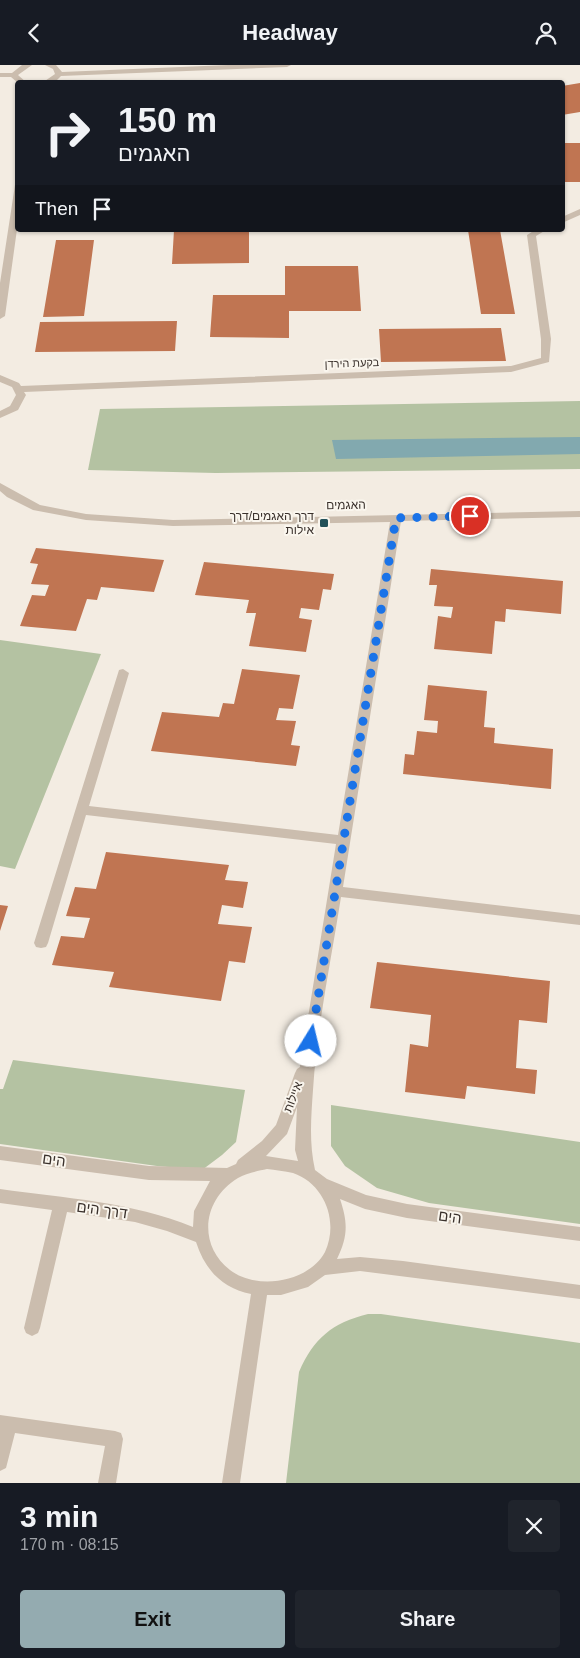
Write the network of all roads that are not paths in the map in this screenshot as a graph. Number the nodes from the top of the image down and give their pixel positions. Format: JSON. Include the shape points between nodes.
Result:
{"nodes":[{"id":1,"x":28,"y":65,"type":"edge"},
{"id":2,"x":49,"y":65,"type":"edge"},
{"id":3,"x":287,"y":65,"type":"edge"},
{"id":4,"x":59,"y":74,"type":"junction"},
{"id":5,"x":0,"y":75,"type":"edge"},
{"id":6,"x":14,"y":75,"type":"junction"},
{"id":7,"x":18,"y":80,"type":"edge"},
{"id":8,"x":53,"y":80,"type":"edge"},
{"id":9,"x":15,"y":208,"type":"edge"},
{"id":10,"x":580,"y":212,"type":"edge"},
{"id":11,"x":565,"y":219,"type":"edge"},
{"id":12,"x":538,"y":232,"type":"edge"},
{"id":13,"x":0,"y":316,"type":"edge"},
{"id":14,"x":0,"y":378,"type":"edge"},
{"id":15,"x":20,"y":389,"type":"junction"},
{"id":16,"x":0,"y":415,"type":"edge"},
{"id":17,"x":0,"y":486,"type":"edge"},
{"id":18,"x":580,"y":514,"type":"edge"},
{"id":19,"x":396,"y":518,"type":"junction"},
{"id":20,"x":123,"y":673,"type":"dead end"},
{"id":21,"x":81,"y":810,"type":"junction"},
{"id":22,"x":342,"y":840,"type":"junction"},
{"id":23,"x":334,"y":891,"type":"junction"},
{"id":24,"x":580,"y":920,"type":"edge"},
{"id":25,"x":41,"y":943,"type":"dead end"},
{"id":26,"x":308,"y":1059,"type":"junction"},
{"id":27,"x":0,"y":1153,"type":"edge"},
{"id":28,"x":232,"y":1172,"type":"junction"},
{"id":29,"x":308,"y":1173,"type":"junction"},
{"id":30,"x":324,"y":1185,"type":"junction"},
{"id":31,"x":0,"y":1196,"type":"edge"},
{"id":32,"x":61,"y":1204,"type":"junction"},
{"id":33,"x":580,"y":1234,"type":"edge"},
{"id":34,"x":200,"y":1237,"type":"junction"},
{"id":35,"x":322,"y":1268,"type":"junction"},
{"id":36,"x":260,"y":1289,"type":"junction"},
{"id":37,"x":580,"y":1292,"type":"edge"},
{"id":38,"x":32,"y":1328,"type":"dead end"},
{"id":39,"x":5,"y":1424,"type":"edge"},
{"id":40,"x":0,"y":1462,"type":"edge"},
{"id":41,"x":107,"y":1483,"type":"edge"},
{"id":42,"x":231,"y":1483,"type":"edge"}],
"edges":[{"from":1,"to":6,"type":"street","via":[[18,69]]},
{"from":2,"to":4,"type":"street"},
{"from":3,"to":4,"type":"street"},
{"from":4,"to":8,"type":"street"},
{"from":5,"to":6,"type":"street"},
{"from":6,"to":7,"type":"street"},
{"from":9,"to":13,"type":"street"},
{"from":10,"to":11,"type":"street"},
{"from":12,"to":15,"type":"street","name":"בקעת הירדן","via":[[531,235],[546,339],[546,360],[512,369]]},
{"from":14,"to":15,"type":"street"},
{"from":15,"to":16,"type":"street","via":[[17,405]]},
{"from":17,"to":19,"type":"street","name":"האגמים","via":[[37,508],[86,517],[173,523]]},
{"from":18,"to":19,"type":"street","name":"האגמים"},
{"from":19,"to":22,"type":"street"},
{"from":20,"to":21,"type":"street"},
{"from":21,"to":22,"type":"street"},
{"from":21,"to":25,"type":"street"},
{"from":22,"to":23,"type":"street"},
{"from":23,"to":24,"type":"street"},
{"from":23,"to":26,"type":"street"},
{"from":26,"to":28,"type":"street","name":"איילות","via":[[282,1129],[267,1146]]},
{"from":26,"to":29,"type":"street","name":"איילות","via":[[303,1150]]},
{"from":27,"to":28,"type":"street","name":"הים","via":[[149,1173]]},
{"from":28,"to":29,"type":"street","via":[[256,1163],[278,1162]]},
{"from":28,"to":34,"type":"street","via":[[212,1189],[202,1206]]},
{"from":29,"to":30,"type":"street"},
{"from":30,"to":33,"type":"street","name":"הים","via":[[365,1202],[407,1211]]},
{"from":30,"to":35,"type":"street","via":[[335,1202],[340,1221],[337,1242]]},
{"from":31,"to":32,"type":"street","name":"דרך הים"},
{"from":32,"to":34,"type":"street","name":"דרך הים","via":[[135,1215]]},
{"from":32,"to":38,"type":"street"},
{"from":34,"to":36,"type":"street","via":[[207,1255],[220,1271],[238,1283]]},
{"from":35,"to":36,"type":"street","via":[[294,1285]]},
{"from":35,"to":37,"type":"street","via":[[360,1265],[402,1268]]},
{"from":36,"to":42,"type":"street"},
{"from":39,"to":40,"type":"street"},
{"from":39,"to":41,"type":"street","via":[[115,1439]]}]}
